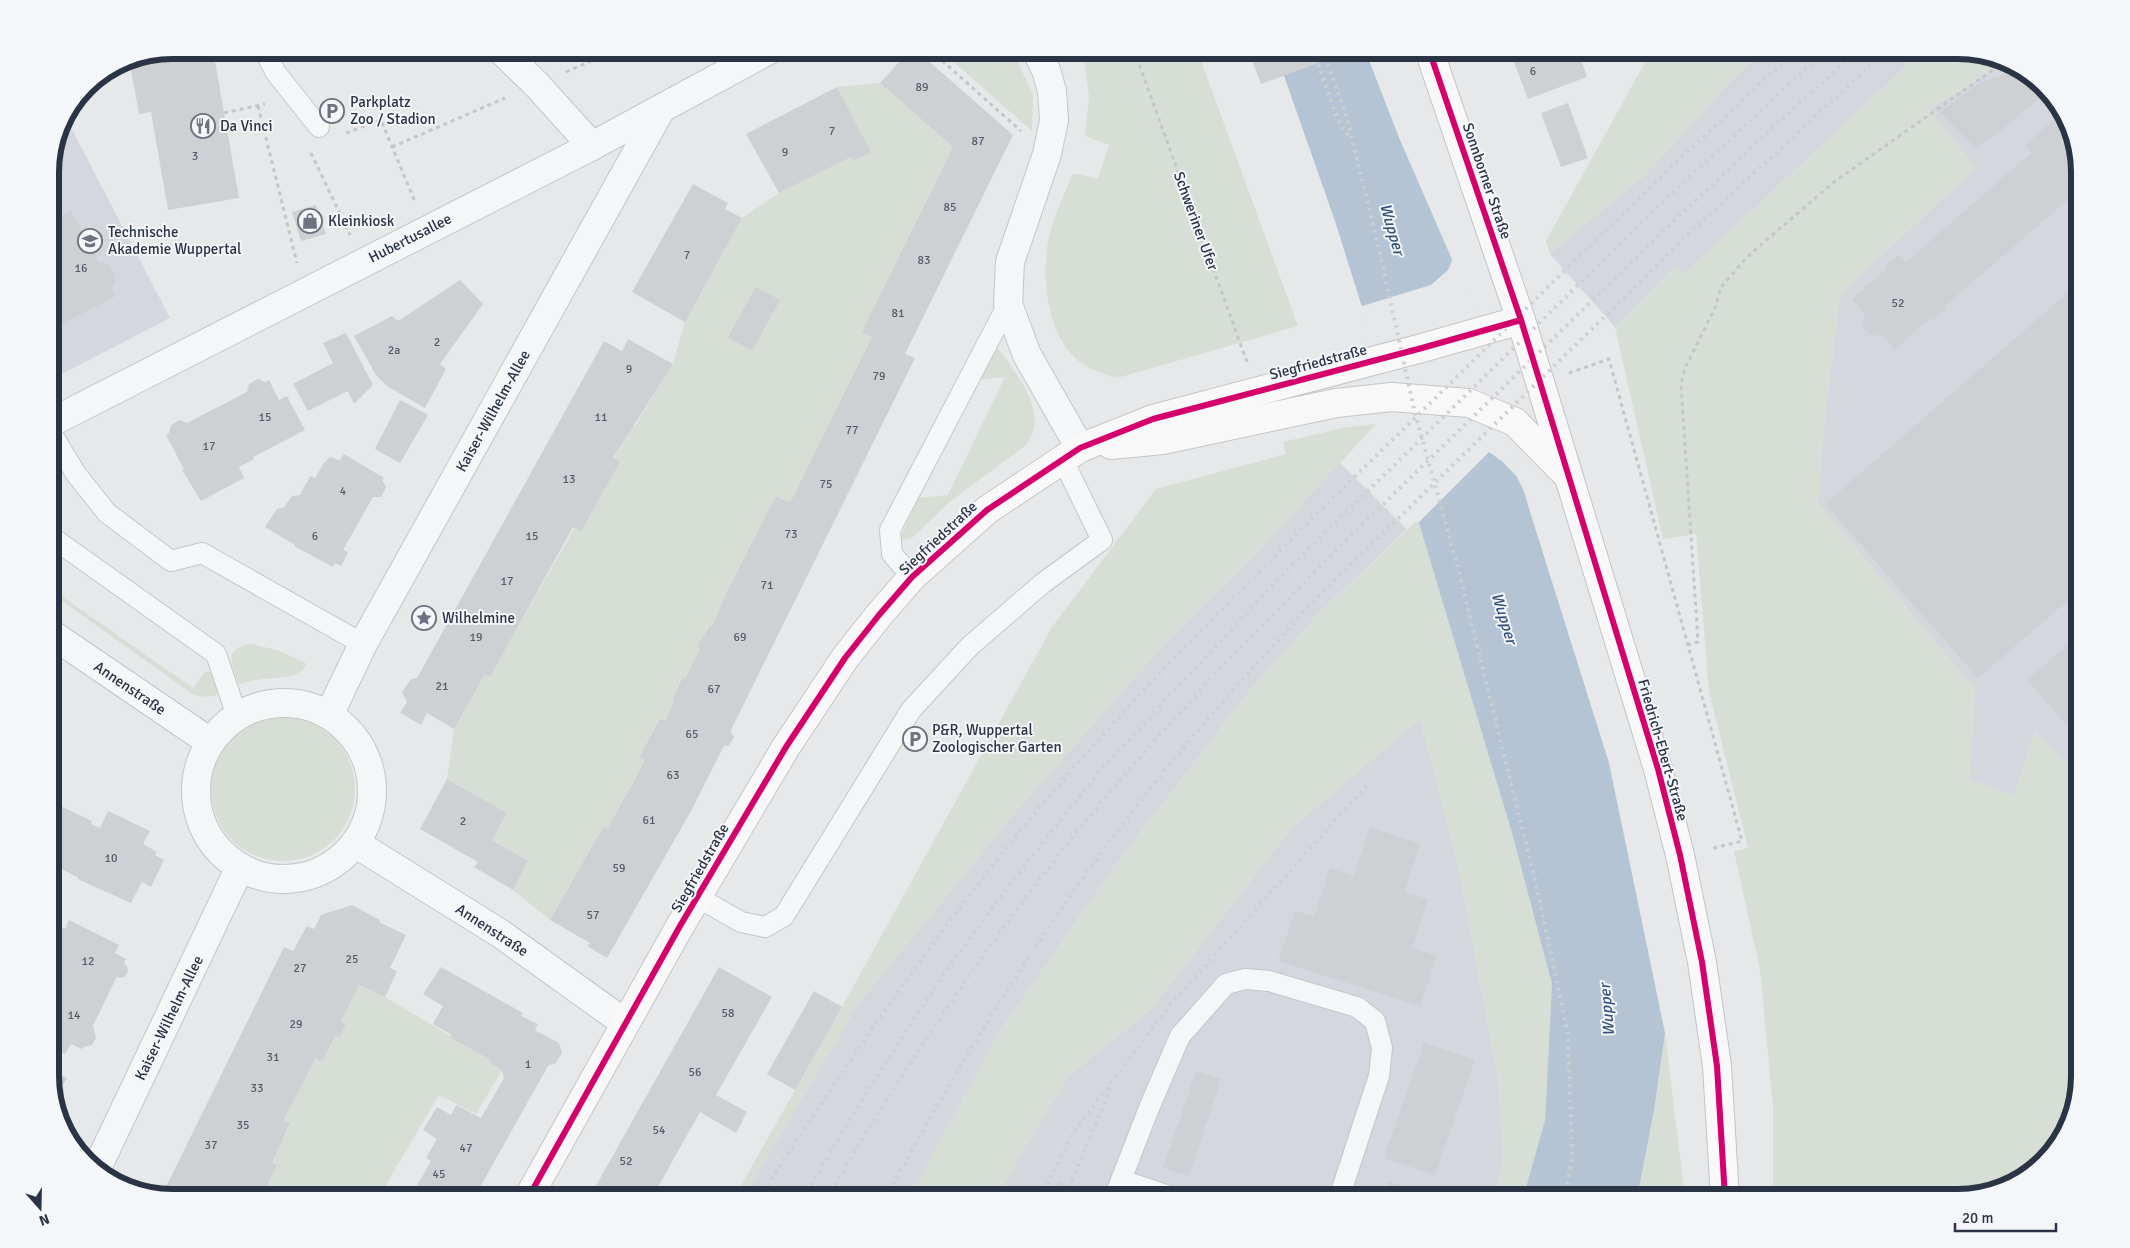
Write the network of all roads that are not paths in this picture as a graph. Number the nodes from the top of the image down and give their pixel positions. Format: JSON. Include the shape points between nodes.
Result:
{"nodes":[{"id":1,"x":269,"y":59,"type":"edge"},
{"id":2,"x":510,"y":59,"type":"edge"},
{"id":3,"x":753,"y":59,"type":"edge"},
{"id":4,"x":1040,"y":59,"type":"edge"},
{"id":5,"x":1432,"y":59,"type":"edge"},
{"id":6,"x":662,"y":110,"type":"junction"},
{"id":7,"x":319,"y":127,"type":"road end"},
{"id":8,"x":592,"y":146,"type":"junction"},
{"id":9,"x":1008,"y":304,"type":"junction"},
{"id":10,"x":1521,"y":320,"type":"junction"},
{"id":11,"x":59,"y":418,"type":"edge"},
{"id":12,"x":59,"y":446,"type":"edge"},
{"id":13,"x":1071,"y":453,"type":"junction"},
{"id":14,"x":1568,"y":476,"type":"junction"},
{"id":15,"x":59,"y":542,"type":"edge"},
{"id":16,"x":912,"y":577,"type":"junction"},
{"id":17,"x":59,"y":639,"type":"edge"},
{"id":18,"x":363,"y":644,"type":"junction"},
{"id":19,"x":329,"y":714,"type":"junction"},
{"id":20,"x":237,"y":716,"type":"junction"},
{"id":21,"x":210,"y":742,"type":"junction"},
{"id":22,"x":355,"y":842,"type":"junction"},
{"id":23,"x":240,"y":867,"type":"junction"},
{"id":24,"x":697,"y":897,"type":"junction"},
{"id":25,"x":625,"y":1023,"type":"junction"},
{"id":26,"x":99,"y":1163,"type":"edge"},
{"id":27,"x":533,"y":1189,"type":"edge"},
{"id":28,"x":1118,"y":1189,"type":"edge"},
{"id":29,"x":1342,"y":1189,"type":"edge"},
{"id":30,"x":1724,"y":1189,"type":"edge"}],
"edges":[{"from":1,"to":7,"type":"lane"},
{"from":2,"to":8,"type":"street"},
{"from":3,"to":6,"type":"street","name":"Hubertusallee"},
{"from":4,"to":9,"type":"street","via":[[1052,91],[1054,120],[1047,154],[1010,262]]},
{"from":5,"to":10,"type":"street","name":"Sonnborner Straße"},
{"from":6,"to":8,"type":"street","name":"Hubertusallee"},
{"from":6,"to":18,"type":"street","name":"Kaiser-Wilhelm-Allee"},
{"from":8,"to":11,"type":"street","name":"Hubertusallee"},
{"from":9,"to":13,"type":"street"},
{"from":9,"to":16,"type":"lane","via":[[890,530],[892,554]]},
{"from":10,"to":13,"type":"street","name":"Siegfriedstraße","via":[[1153,419]]},
{"from":10,"to":14,"type":"street","name":"Friedrich-Ebert-Straße"},
{"from":12,"to":18,"type":"lane","via":[[76,474],[107,513],[171,561],[202,553]]},
{"from":13,"to":14,"type":"street","name":"Siegfriedstraße","via":[[1163,440],[1336,404],[1392,398],[1469,403],[1514,422]]},
{"from":13,"to":16,"type":"street","name":"Siegfriedstraße","via":[[987,510]]},
{"from":13,"to":24,"type":"lane","via":[[1102,540],[1043,583],[970,646],[911,710],[784,916],[765,927],[741,922]]},
{"from":14,"to":30,"type":"street","name":"Friedrich-Ebert-Straße","via":[[1658,769],[1680,855],[1702,962],[1717,1066]]},
{"from":15,"to":20,"type":"lane","via":[[216,654]]},
{"from":16,"to":24,"type":"street","name":"Siegfriedstraße","via":[[840,666],[786,747]]},
{"from":17,"to":21,"type":"street","name":"Annenstraße"},
{"from":18,"to":19,"type":"street","name":"Kaiser-Wilhelm-Allee"},
{"from":19,"to":20,"type":"street","via":[[283,702],[259,706]]},
{"from":19,"to":22,"type":"street","via":[[360,746],[370,773],[372,787],[368,817]]},
{"from":20,"to":21,"type":"street"},
{"from":21,"to":23,"type":"street","via":[[197,772],[196,803],[200,819],[215,847]]},
{"from":22,"to":23,"type":"street","via":[[332,865],[302,877],[270,878]]},
{"from":22,"to":25,"type":"street","name":"Annenstraße","via":[[501,934]]},
{"from":23,"to":26,"type":"street","name":"Kaiser-Wilhelm-Allee"},
{"from":24,"to":25,"type":"street","name":"Siegfriedstraße"},
{"from":25,"to":27,"type":"street","name":"Siegfriedstraße"},
{"from":28,"to":29,"type":"lane","via":[[1180,1036],[1226,984],[1245,978],[1269,981],[1357,1007],[1374,1020],[1382,1048],[1379,1076]]}]}
